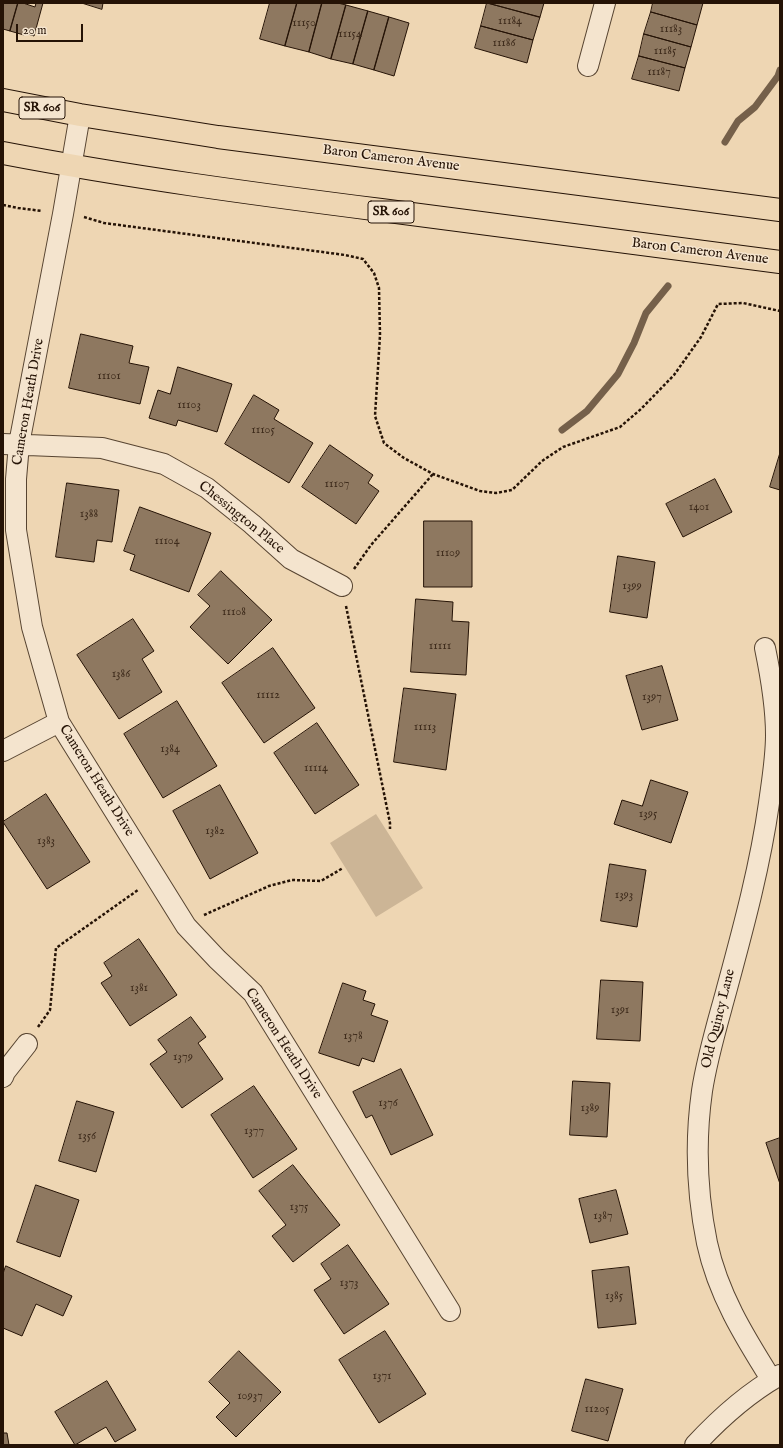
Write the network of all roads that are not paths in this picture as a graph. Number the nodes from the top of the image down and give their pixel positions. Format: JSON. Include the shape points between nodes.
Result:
{"nodes":[{"id":1,"x":605,"y":3,"type":"edge"},
{"id":2,"x":588,"y":66,"type":"dead end"},
{"id":3,"x":3,"y":100,"type":"edge"},
{"id":4,"x":80,"y":115,"type":"junction"},
{"id":5,"x":3,"y":153,"type":"edge"},
{"id":6,"x":72,"y":166,"type":"junction"},
{"id":7,"x":780,"y":210,"type":"edge"},
{"id":8,"x":780,"y":262,"type":"edge"},
{"id":9,"x":11,"y":444,"type":"edge"},
{"id":10,"x":342,"y":586,"type":"road end"},
{"id":11,"x":765,"y":648,"type":"dead end"},
{"id":12,"x":59,"y":722,"type":"junction"},
{"id":13,"x":3,"y":751,"type":"edge"},
{"id":14,"x":27,"y":1044,"type":"road end"},
{"id":15,"x":3,"y":1077,"type":"edge"},
{"id":16,"x":450,"y":1311,"type":"dead end"},
{"id":17,"x":776,"y":1377,"type":"edge"},
{"id":18,"x":695,"y":1445,"type":"edge"}],
"edges":[{"from":1,"to":2,"type":"street"},
{"from":3,"to":4,"type":"main road","name":"Baron Cameron Avenue","number":"SR 606"},
{"from":4,"to":6,"type":"street","name":"Cameron Heath Drive"},
{"from":4,"to":7,"type":"main road","name":"Baron Cameron Avenue","number":"SR 606","via":[[218,137]]},
{"from":5,"to":6,"type":"main road","name":"Baron Cameron Avenue","number":"SR 606"},
{"from":6,"to":8,"type":"main road","name":"Baron Cameron Avenue","number":"SR 606","via":[[322,203]]},
{"from":6,"to":9,"type":"street","name":"Cameron Heath Drive"},
{"from":9,"to":10,"type":"street","name":"Chessington Place","via":[[102,448],[164,464],[207,488],[291,559]]},
{"from":9,"to":12,"type":"street","name":"Cameron Heath Drive","via":[[16,479],[16,530],[32,627]]},
{"from":11,"to":17,"type":"street","name":"Old Quincy Lane","via":[[772,686],[775,759],[764,840],[708,1061],[702,1093],[698,1156],[700,1202],[708,1244],[721,1287],[740,1328]]},
{"from":12,"to":13,"type":"street"},
{"from":12,"to":16,"type":"street","name":"Cameron Heath Drive","via":[[186,926],[253,993]]},
{"from":14,"to":15,"type":"street"},
{"from":17,"to":18,"type":"street","via":[[747,1396],[715,1423]]}]}
